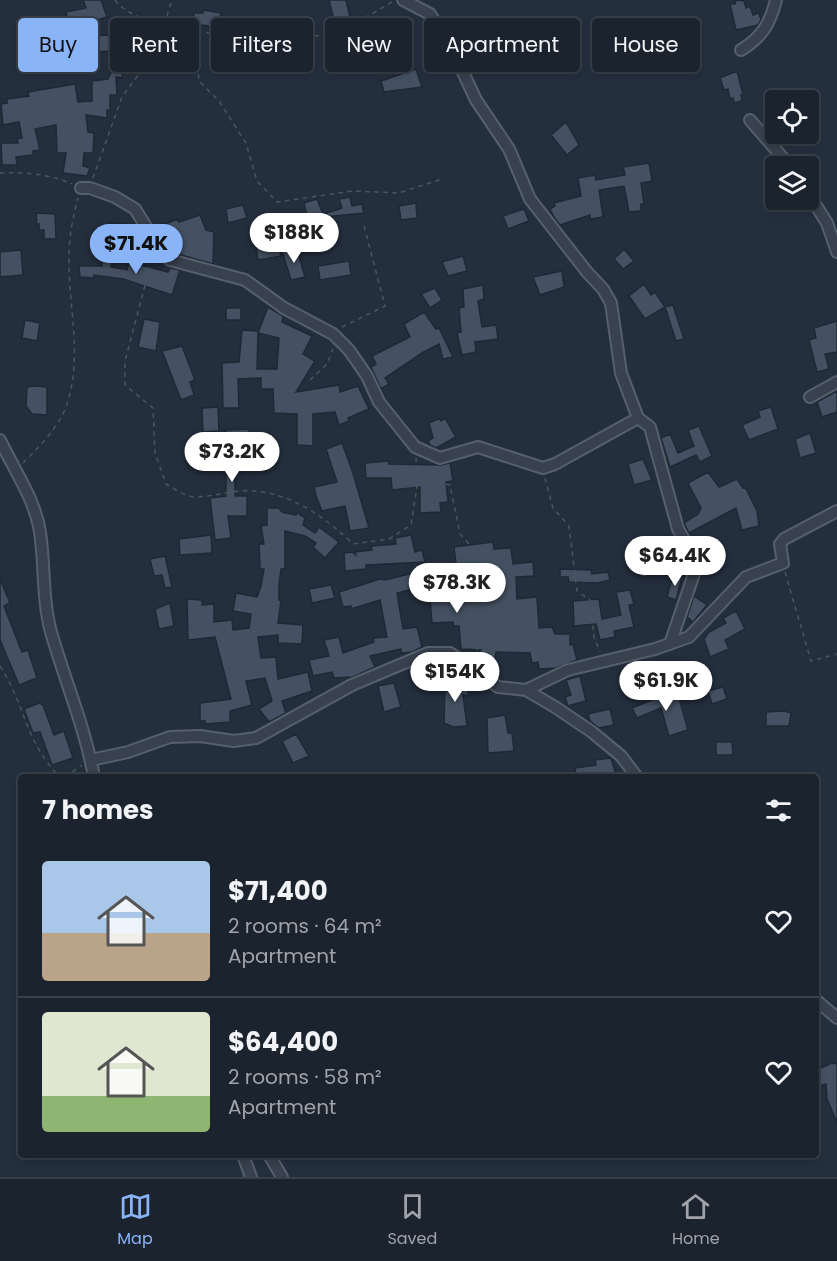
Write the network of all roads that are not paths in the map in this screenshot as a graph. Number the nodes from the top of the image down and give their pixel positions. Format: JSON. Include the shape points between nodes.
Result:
{"nodes":[{"id":1,"x":403,"y":0,"type":"edge"},
{"id":2,"x":776,"y":0,"type":"edge"},
{"id":3,"x":741,"y":50,"type":"dead end"},
{"id":4,"x":750,"y":120,"type":"dead end"},
{"id":5,"x":781,"y":156,"type":"edge"},
{"id":6,"x":86,"y":188,"type":"road end"},
{"id":7,"x":819,"y":210,"type":"edge"},
{"id":8,"x":837,"y":252,"type":"edge"},
{"id":9,"x":837,"y":382,"type":"edge"},
{"id":10,"x":810,"y":397,"type":"dead end"},
{"id":11,"x":638,"y":418,"type":"junction"},
{"id":12,"x":0,"y":440,"type":"edge"},
{"id":13,"x":837,"y":511,"type":"edge"},
{"id":14,"x":670,"y":644,"type":"junction"},
{"id":15,"x":526,"y":690,"type":"junction"},
{"id":16,"x":91,"y":760,"type":"junction"},
{"id":17,"x":93,"y":774,"type":"edge"},
{"id":18,"x":635,"y":774,"type":"edge"},
{"id":19,"x":819,"y":1003,"type":"edge"},
{"id":20,"x":837,"y":1018,"type":"edge"},
{"id":21,"x":244,"y":1158,"type":"edge"},
{"id":22,"x":271,"y":1158,"type":"edge"},
{"id":23,"x":251,"y":1177,"type":"edge"},
{"id":24,"x":282,"y":1177,"type":"edge"}],
"edges":[{"from":1,"to":11,"type":"street","via":[[430,14],[476,100],[509,149],[530,199],[611,303],[621,373]]},
{"from":2,"to":3,"type":"street","via":[[764,32]]},
{"from":4,"to":5,"type":"street"},
{"from":6,"to":11,"type":"street","via":[[116,197],[135,210],[156,247],[170,260],[245,280],[284,308],[333,334],[350,350],[379,402],[415,447],[440,458],[478,447],[543,468]]},
{"from":7,"to":8,"type":"street"},
{"from":9,"to":10,"type":"street"},
{"from":11,"to":14,"type":"street","via":[[650,427],[678,529],[696,568]]},
{"from":12,"to":16,"type":"street","via":[[28,495],[40,530],[44,595],[51,631]]},
{"from":13,"to":14,"type":"street","via":[[784,539],[780,544],[783,563],[746,577],[689,637]]},
{"from":14,"to":15,"type":"street","via":[[568,670]]},
{"from":15,"to":16,"type":"street","via":[[498,687],[450,653],[428,653],[352,685],[256,738],[234,741],[170,737]]},
{"from":15,"to":18,"type":"street","via":[[591,732],[621,756]]},
{"from":16,"to":17,"type":"street"},
{"from":19,"to":20,"type":"street"},
{"from":21,"to":23,"type":"street"},
{"from":22,"to":24,"type":"street"}]}
